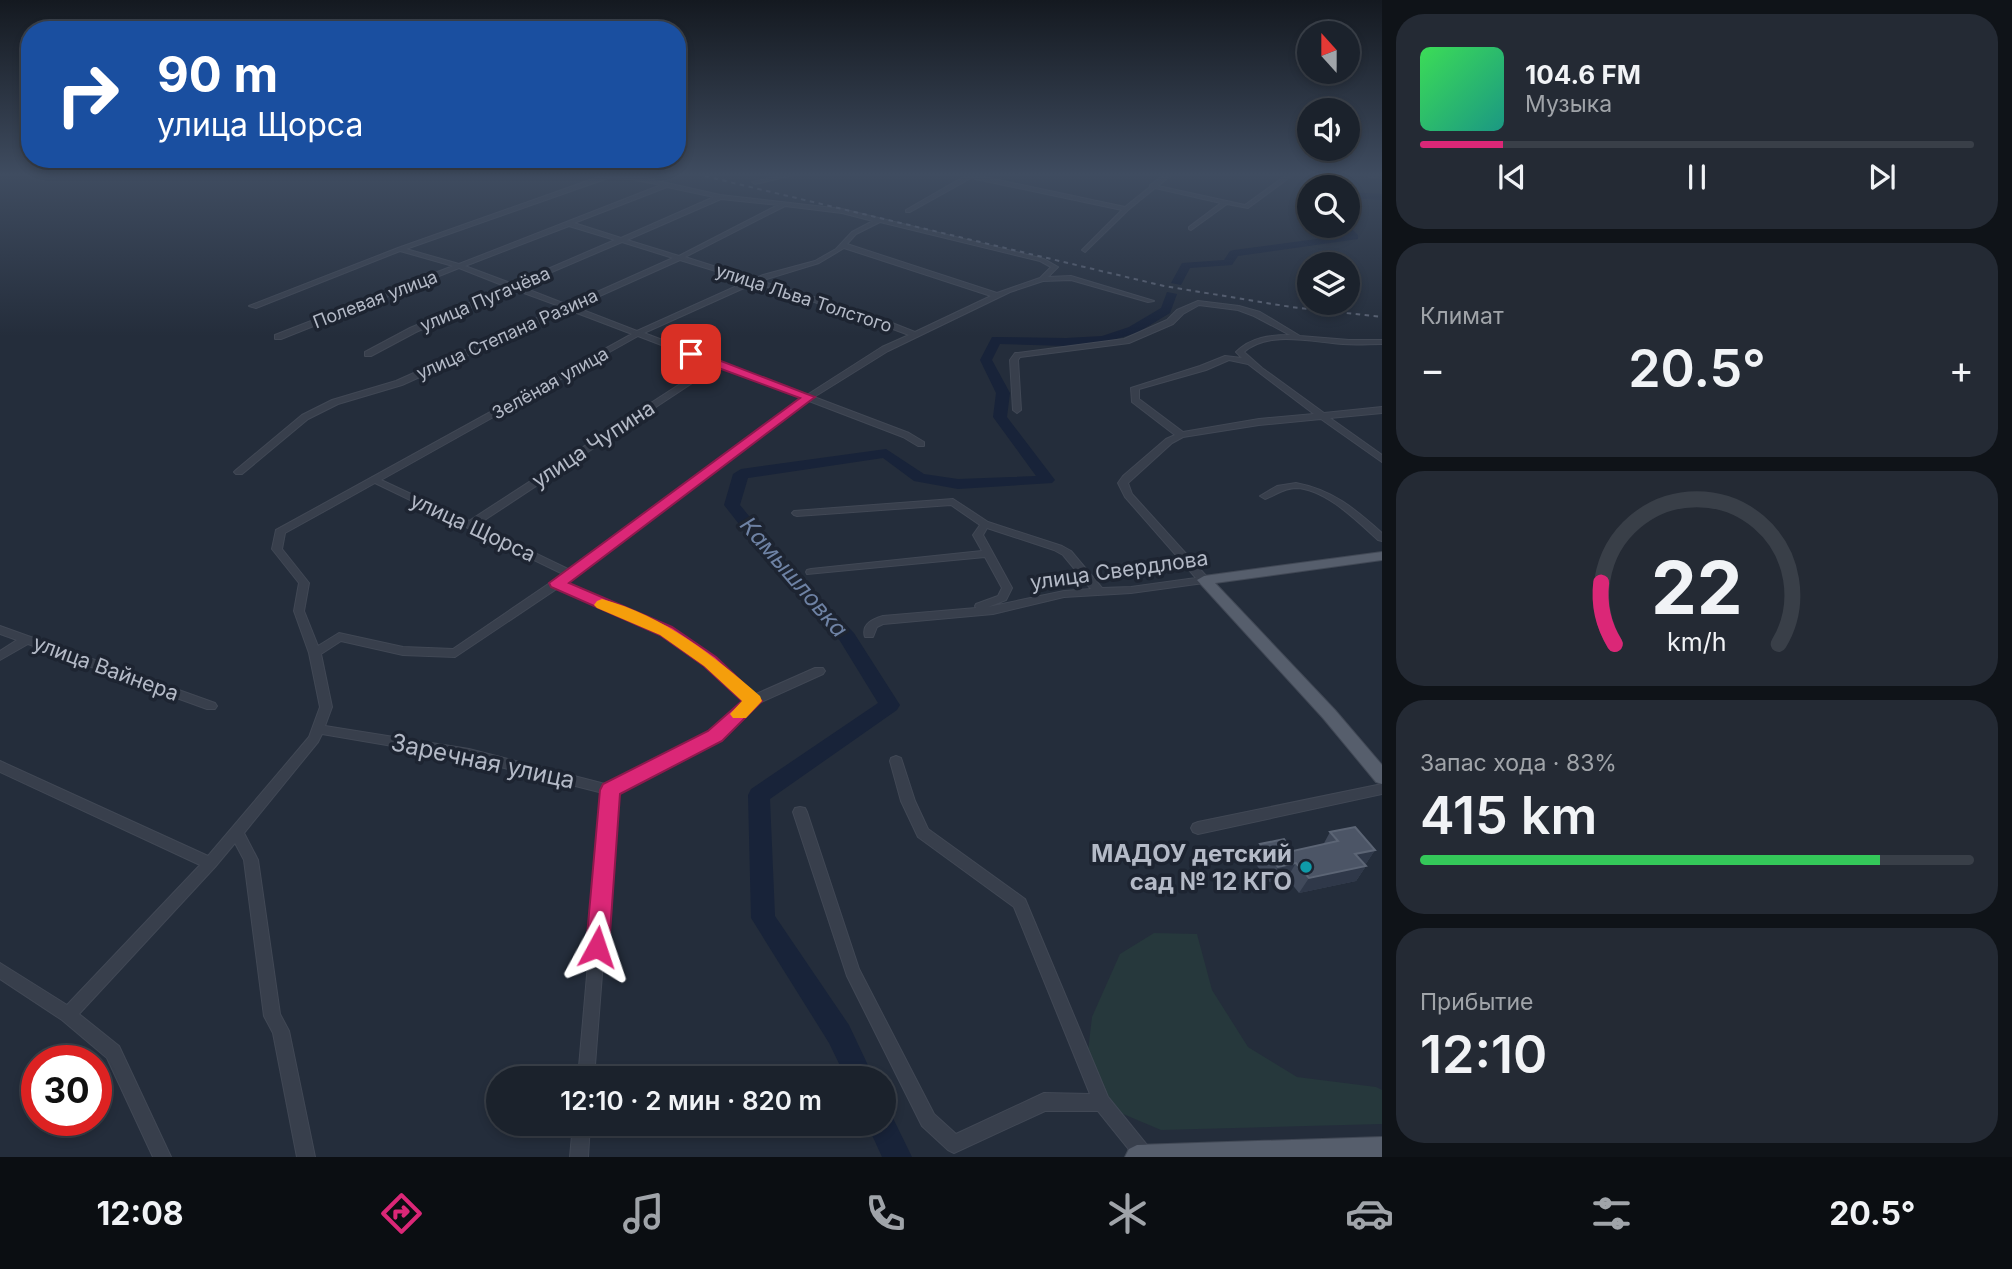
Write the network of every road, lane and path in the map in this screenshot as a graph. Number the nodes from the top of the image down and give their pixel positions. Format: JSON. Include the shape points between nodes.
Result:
{"nodes":[{"id":1,"x":458,"y":228,"type":"edge"},
{"id":2,"x":559,"y":228,"type":"edge"},
{"id":3,"x":583,"y":228,"type":"edge"},
{"id":4,"x":651,"y":228,"type":"edge"},
{"id":5,"x":737,"y":228,"type":"edge"},
{"id":6,"x":864,"y":228,"type":"edge"},
{"id":7,"x":912,"y":228,"type":"edge"},
{"id":8,"x":1107,"y":228,"type":"edge"},
{"id":9,"x":624,"y":240,"type":"junction"},
{"id":10,"x":842,"y":245,"type":"junction"},
{"id":11,"x":400,"y":248,"type":"junction"},
{"id":12,"x":1085,"y":250,"type":"dead end"},
{"id":13,"x":679,"y":258,"type":"junction"},
{"id":14,"x":459,"y":266,"type":"junction"},
{"id":15,"x":1042,"y":279,"type":"junction"},
{"id":16,"x":752,"y":282,"type":"junction"},
{"id":17,"x":513,"y":287,"type":"junction"},
{"id":18,"x":998,"y":296,"type":"junction"},
{"id":19,"x":1150,"y":301,"type":"dead end"},
{"id":20,"x":253,"y":306,"type":"dead end"},
{"id":21,"x":568,"y":308,"type":"junction"},
{"id":22,"x":639,"y":333,"type":"junction"},
{"id":23,"x":917,"y":335,"type":"junction"},
{"id":24,"x":1297,"y":336,"type":"junction"},
{"id":25,"x":278,"y":337,"type":"dead end"},
{"id":26,"x":1382,"y":342,"type":"edge"},
{"id":27,"x":368,"y":355,"type":"dead end"},
{"id":28,"x":1250,"y":362,"type":"junction"},
{"id":29,"x":716,"y":364,"type":"junction"},
{"id":30,"x":809,"y":397,"type":"junction"},
{"id":31,"x":1017,"y":410,"type":"dead end"},
{"id":32,"x":1382,"y":410,"type":"edge"},
{"id":33,"x":1323,"y":416,"type":"junction"},
{"id":34,"x":1181,"y":435,"type":"junction"},
{"id":35,"x":921,"y":444,"type":"dead end"},
{"id":36,"x":1382,"y":459,"type":"edge"},
{"id":37,"x":239,"y":472,"type":"dead end"},
{"id":38,"x":375,"y":480,"type":"junction"},
{"id":39,"x":1265,"y":496,"type":"dead end"},
{"id":40,"x":797,"y":513,"type":"dead end"},
{"id":41,"x":470,"y":524,"type":"junction"},
{"id":42,"x":985,"y":524,"type":"junction"},
{"id":43,"x":1382,"y":538,"type":"edge"},
{"id":44,"x":986,"y":554,"type":"junction"},
{"id":45,"x":1382,"y":556,"type":"edge"},
{"id":46,"x":811,"y":572,"type":"dead end"},
{"id":47,"x":571,"y":574,"type":"junction"},
{"id":48,"x":1204,"y":580,"type":"junction"},
{"id":49,"x":557,"y":583,"type":"junction"},
{"id":50,"x":1098,"y":591,"type":"junction"},
{"id":51,"x":972,"y":611,"type":"junction"},
{"id":52,"x":0,"y":630,"type":"edge"},
{"id":53,"x":869,"y":634,"type":"dead end"},
{"id":54,"x":26,"y":640,"type":"junction"},
{"id":55,"x":315,"y":653,"type":"junction"},
{"id":56,"x":0,"y":656,"type":"edge"},
{"id":57,"x":820,"y":671,"type":"dead end"},
{"id":58,"x":753,"y":701,"type":"junction"},
{"id":59,"x":211,"y":706,"type":"dead end"},
{"id":60,"x":317,"y":729,"type":"junction"},
{"id":61,"x":896,"y":761,"type":"dead end"},
{"id":62,"x":0,"y":765,"type":"edge"},
{"id":63,"x":1382,"y":777,"type":"edge"},
{"id":64,"x":1382,"y":789,"type":"edge"},
{"id":65,"x":610,"y":790,"type":"junction"},
{"id":66,"x":800,"y":812,"type":"dead end"},
{"id":67,"x":1198,"y":828,"type":"dead end"},
{"id":68,"x":237,"y":832,"type":"junction"},
{"id":69,"x":210,"y":863,"type":"junction"},
{"id":70,"x":0,"y":970,"type":"edge"},
{"id":71,"x":68,"y":1015,"type":"junction"},
{"id":72,"x":587,"y":1066,"type":"edge"},
{"id":73,"x":1102,"y":1103,"type":"junction"},
{"id":74,"x":581,"y":1136,"type":"edge"},
{"id":75,"x":1382,"y":1149,"type":"edge"},
{"id":76,"x":1282,"y":1154,"type":"edge"},
{"id":77,"x":1141,"y":1156,"type":"edge"},
{"id":78,"x":162,"y":1157,"type":"edge"},
{"id":79,"x":306,"y":1157,"type":"edge"},
{"id":80,"x":579,"y":1157,"type":"edge"}],
"edges":[{"from":1,"to":11,"type":"street","name":"Полевая улица"},
{"from":2,"to":14,"type":"street","name":"Полевая улица"},
{"from":3,"to":9,"type":"street","name":"улица Льва Толстого"},
{"from":4,"to":9,"type":"street","name":"улица Пугачёва"},
{"from":5,"to":13,"type":"street","name":"улица Степана Разина"},
{"from":6,"to":10,"type":"street","name":"Зелёная улица"},
{"from":7,"to":15,"type":"street","via":[[1042,260],[1055,267]]},
{"from":8,"to":12,"type":"street"},
{"from":9,"to":13,"type":"street","name":"улица Льва Толстого"},
{"from":9,"to":17,"type":"street","name":"улица Пугачёва"},
{"from":10,"to":16,"type":"street","name":"Зелёная улица","via":[[817,262]]},
{"from":10,"to":18,"type":"street"},
{"from":11,"to":14,"type":"street"},
{"from":11,"to":20,"type":"street","name":"Полевая улица"},
{"from":13,"to":16,"type":"street","name":"улица Льва Толстого"},
{"from":13,"to":21,"type":"street","name":"улица Степана Разина"},
{"from":14,"to":17,"type":"street"},
{"from":14,"to":25,"type":"street","name":"Полевая улица"},
{"from":15,"to":18,"type":"street"},
{"from":15,"to":19,"type":"street","via":[[1071,278]]},
{"from":16,"to":22,"type":"street","name":"Зелёная улица"},
{"from":16,"to":23,"type":"street","name":"улица Льва Толстого"},
{"from":17,"to":21,"type":"street"},
{"from":17,"to":27,"type":"street","name":"улица Пугачёва","via":[[413,330]]},
{"from":18,"to":23,"type":"street"},
{"from":21,"to":22,"type":"street"},
{"from":21,"to":37,"type":"street","name":"улица Степана Разина","via":[[398,383],[335,402],[305,417]]},
{"from":22,"to":29,"type":"street"},
{"from":22,"to":38,"type":"street","name":"Зелёная улица"},
{"from":23,"to":30,"type":"street","via":[[885,349]]},
{"from":24,"to":26,"type":"street"},
{"from":24,"to":28,"type":"street","via":[[1245,345],[1240,352]]},
{"from":24,"to":31,"type":"street","via":[[1257,314],[1198,303],[1170,322],[1126,341],[1018,355],[1014,360]]},
{"from":28,"to":33,"type":"street"},
{"from":28,"to":34,"type":"street","via":[[1228,358],[1135,388],[1135,400]]},
{"from":29,"to":30,"type":"street"},
{"from":29,"to":41,"type":"street","name":"улица Чупина"},
{"from":30,"to":35,"type":"street"},
{"from":30,"to":47,"type":"street"},
{"from":32,"to":33,"type":"street"},
{"from":33,"to":34,"type":"street"},
{"from":33,"to":36,"type":"street"},
{"from":34,"to":48,"type":"street","via":[[1126,478],[1124,489]]},
{"from":38,"to":41,"type":"street","name":"улица Щорса"},
{"from":38,"to":55,"type":"street","name":"Зелёная улица","via":[[280,531],[277,549],[304,583],[299,611]]},
{"from":39,"to":43,"type":"street","via":[[1279,489],[1316,489],[1345,506]]},
{"from":40,"to":42,"type":"street","via":[[946,501]]},
{"from":41,"to":47,"type":"street","name":"улица Щорса"},
{"from":42,"to":44,"type":"street","via":[[978,535]]},
{"from":42,"to":50,"type":"street","via":[[1067,553]]},
{"from":44,"to":46,"type":"street"},
{"from":44,"to":51,"type":"street","via":[[1001,575],[1006,593]]},
{"from":45,"to":48,"type":"main road","name":"улица Свердлова"},
{"from":47,"to":49,"type":"street"},
{"from":48,"to":50,"type":"street","name":"улица Свердлова"},
{"from":48,"to":63,"type":"main road"},
{"from":49,"to":55,"type":"street","via":[[455,653],[403,651],[339,638]]},
{"from":49,"to":58,"type":"street","via":[[666,631]]},
{"from":50,"to":51,"type":"street","name":"улица Свердлова"},
{"from":51,"to":53,"type":"street","name":"улица Свердлова","via":[[883,620],[869,629]]},
{"from":52,"to":54,"type":"street","name":"улица Вайнера"},
{"from":54,"to":56,"type":"street"},
{"from":54,"to":59,"type":"street","name":"улица Вайнера"},
{"from":55,"to":60,"type":"street","via":[[326,708]]},
{"from":57,"to":58,"type":"street"},
{"from":58,"to":65,"type":"street","via":[[715,736]]},
{"from":60,"to":65,"type":"street","name":"Заречная улица","via":[[469,754]]},
{"from":60,"to":68,"type":"street","via":[[314,739]]},
{"from":61,"to":73,"type":"street","via":[[923,833],[1020,903]]},
{"from":62,"to":69,"type":"street"},
{"from":64,"to":67,"type":"street"},
{"from":65,"to":72,"type":"street"},
{"from":66,"to":73,"type":"street","via":[[852,971],[928,1120],[954,1144],[1044,1102]]},
{"from":68,"to":69,"type":"street"},
{"from":68,"to":79,"type":"street","via":[[251,860],[272,1016],[281,1031]]},
{"from":69,"to":71,"type":"street"},
{"from":70,"to":71,"type":"street"},
{"from":71,"to":78,"type":"street","via":[[113,1052]]},
{"from":73,"to":77,"type":"street"},
{"from":74,"to":80,"type":"street"},
{"from":75,"to":76,"type":"main road"},
{"from":76,"to":77,"type":"main road"}]}
